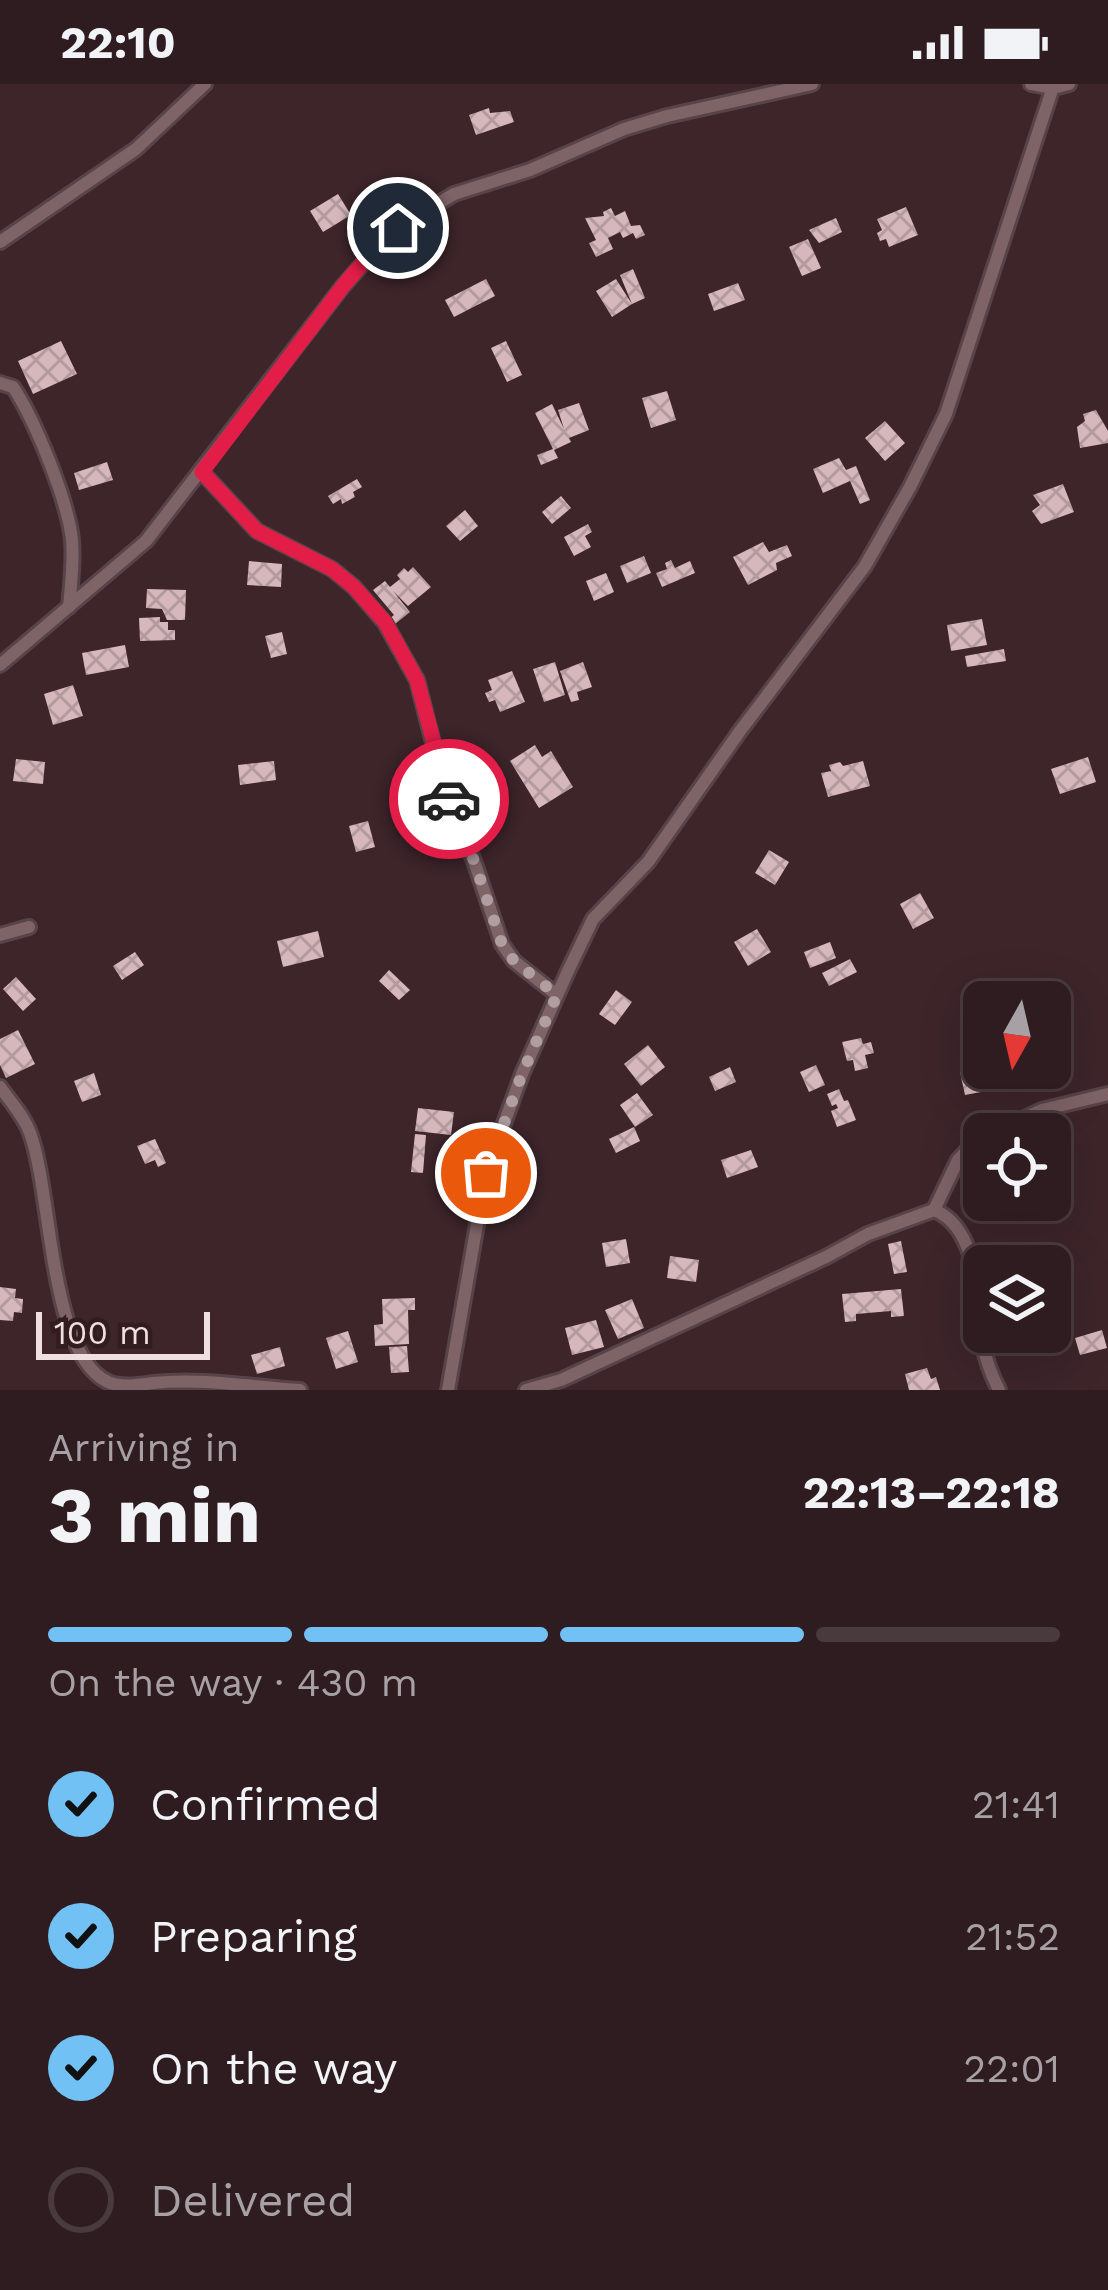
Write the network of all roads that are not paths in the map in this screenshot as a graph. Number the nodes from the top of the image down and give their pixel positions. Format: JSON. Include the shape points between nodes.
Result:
{"nodes":[{"id":1,"x":205,"y":84,"type":"edge"},
{"id":2,"x":812,"y":84,"type":"edge"},
{"id":3,"x":1031,"y":84,"type":"edge"},
{"id":4,"x":1069,"y":84,"type":"edge"},
{"id":5,"x":1054,"y":86,"type":"edge"},
{"id":6,"x":0,"y":242,"type":"edge"},
{"id":7,"x":0,"y":383,"type":"edge"},
{"id":8,"x":202,"y":472,"type":"junction"},
{"id":9,"x":69,"y":607,"type":"junction"},
{"id":10,"x":0,"y":665,"type":"edge"},
{"id":11,"x":29,"y":926,"type":"dead end"},
{"id":12,"x":0,"y":935,"type":"edge"},
{"id":13,"x":557,"y":995,"type":"junction"},
{"id":14,"x":0,"y":1087,"type":"edge"},
{"id":15,"x":1108,"y":1094,"type":"edge"},
{"id":16,"x":1036,"y":1113,"type":"edge"},
{"id":17,"x":963,"y":1154,"type":"edge"},
{"id":18,"x":934,"y":1210,"type":"junction"},
{"id":19,"x":301,"y":1390,"type":"edge"},
{"id":20,"x":448,"y":1390,"type":"edge"},
{"id":21,"x":526,"y":1390,"type":"edge"},
{"id":22,"x":999,"y":1390,"type":"edge"}],
"edges":[{"from":1,"to":6,"type":"street","via":[[136,149]]},
{"from":2,"to":8,"type":"street","via":[[624,129],[424,210],[343,286]]},
{"from":3,"to":5,"type":"street"},
{"from":4,"to":5,"type":"street"},
{"from":5,"to":13,"type":"street","via":[[946,414],[910,487],[865,566],[647,862],[593,919]]},
{"from":7,"to":9,"type":"street","via":[[26,406],[64,507],[72,536]]},
{"from":8,"to":9,"type":"street","via":[[146,541]]},
{"from":8,"to":13,"type":"street","via":[[257,531],[332,569],[385,622],[417,680],[445,790],[502,944]]},
{"from":9,"to":10,"type":"street"},
{"from":11,"to":12,"type":"street"},
{"from":13,"to":20,"type":"street","via":[[486,1173]]},
{"from":14,"to":19,"type":"street","via":[[29,1130],[68,1324],[93,1370],[131,1386],[195,1380]]},
{"from":15,"to":16,"type":"street"},
{"from":17,"to":18,"type":"street"},
{"from":18,"to":21,"type":"street"},
{"from":18,"to":22,"type":"street","via":[[967,1246]]}]}
